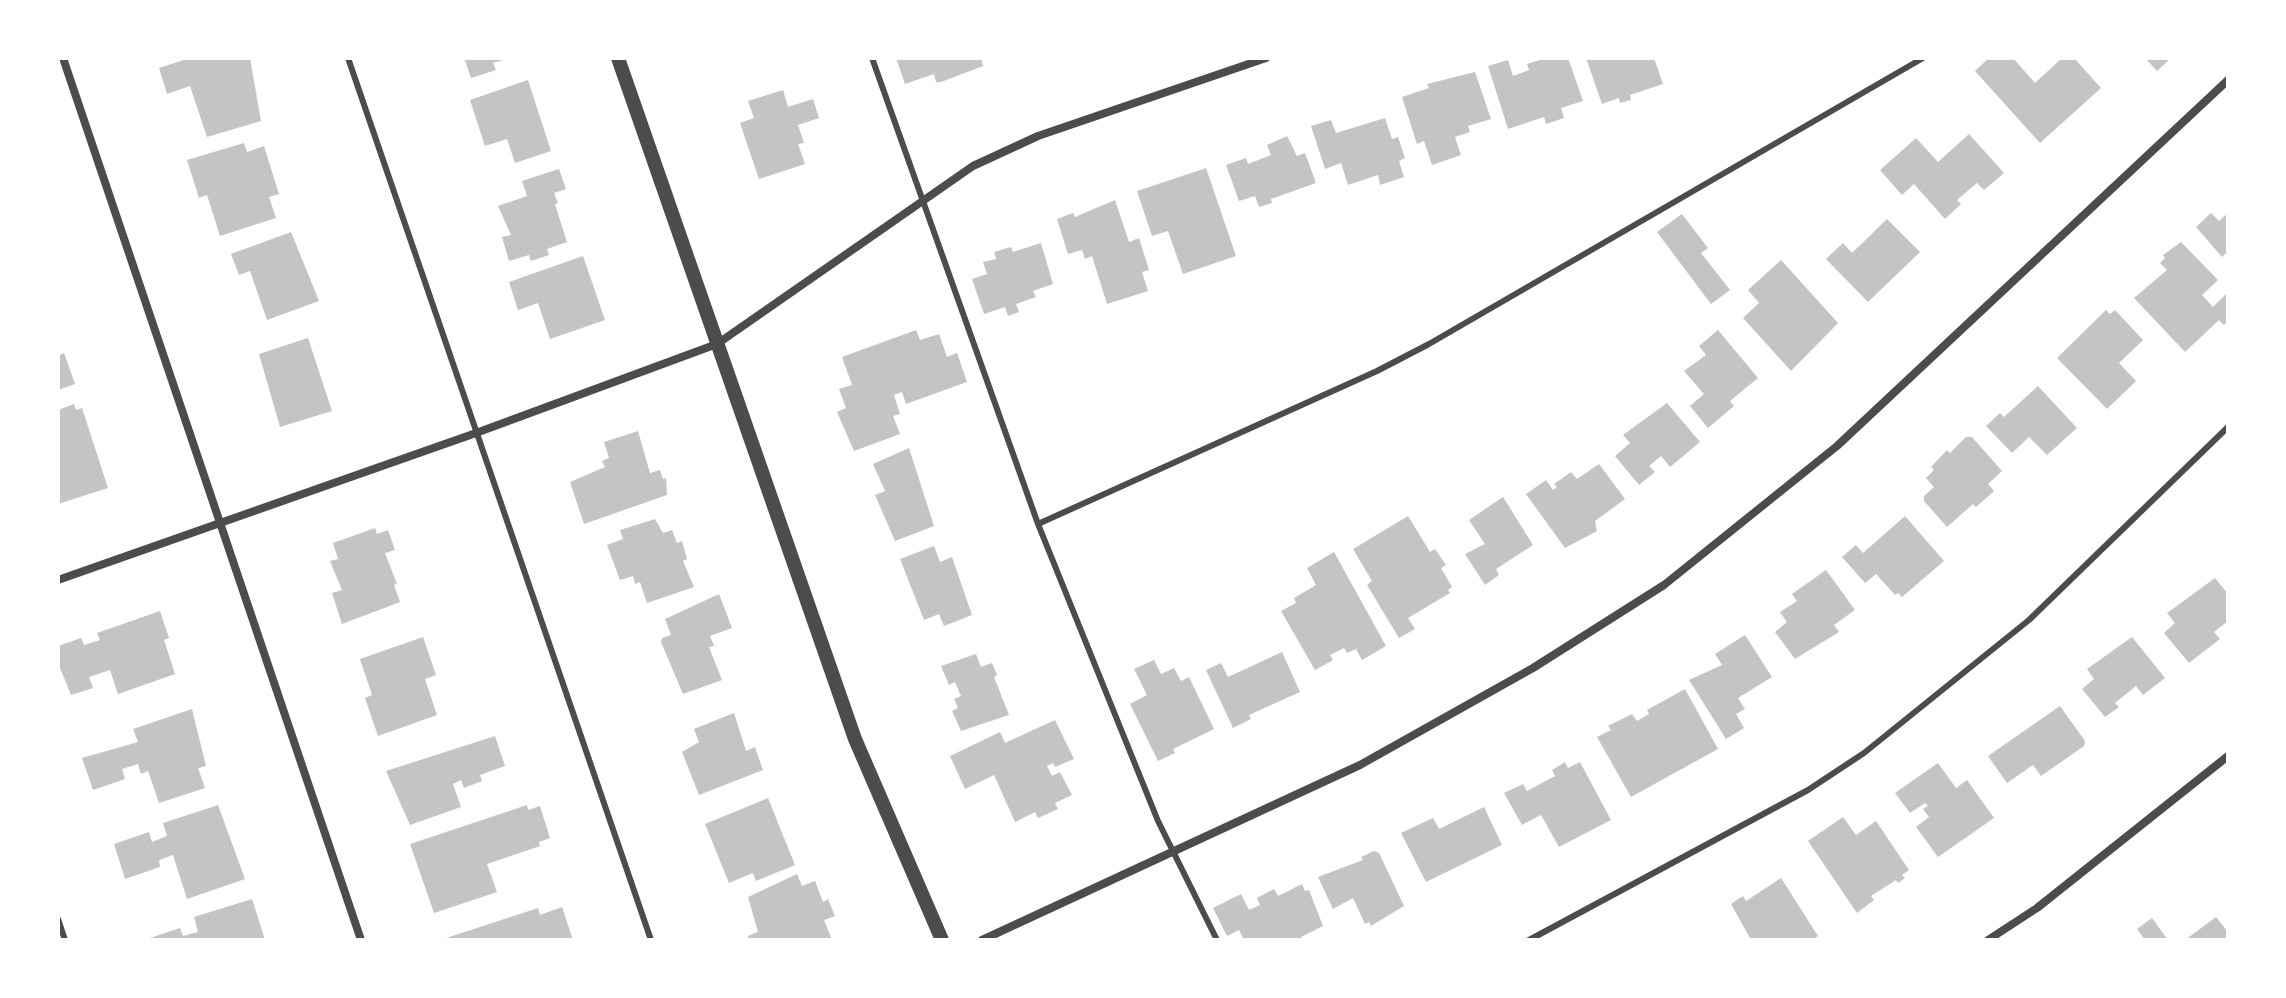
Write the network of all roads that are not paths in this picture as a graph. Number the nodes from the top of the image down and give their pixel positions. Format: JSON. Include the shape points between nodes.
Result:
{"nodes":[{"id":1,"x":63,"y":58,"type":"edge"},
{"id":2,"x":348,"y":58,"type":"edge"},
{"id":3,"x":618,"y":58,"type":"edge"},
{"id":4,"x":872,"y":58,"type":"edge"},
{"id":5,"x":1266,"y":58,"type":"edge"},
{"id":6,"x":1923,"y":58,"type":"edge"},
{"id":7,"x":2228,"y":80,"type":"edge"},
{"id":8,"x":920,"y":201,"type":"junction"},
{"id":9,"x":717,"y":344,"type":"junction"},
{"id":10,"x":2228,"y":427,"type":"edge"},
{"id":11,"x":476,"y":433,"type":"junction"},
{"id":12,"x":221,"y":524,"type":"junction"},
{"id":13,"x":1038,"y":524,"type":"junction"},
{"id":14,"x":58,"y":580,"type":"edge"},
{"id":15,"x":2228,"y":756,"type":"edge"},
{"id":16,"x":1173,"y":853,"type":"junction"},
{"id":17,"x":58,"y":919,"type":"edge"},
{"id":18,"x":65,"y":940,"type":"edge"},
{"id":19,"x":361,"y":940,"type":"edge"},
{"id":20,"x":651,"y":940,"type":"edge"},
{"id":21,"x":942,"y":940,"type":"edge"},
{"id":22,"x":982,"y":940,"type":"edge"},
{"id":23,"x":1217,"y":940,"type":"edge"},
{"id":24,"x":1529,"y":940,"type":"edge"},
{"id":25,"x":1988,"y":940,"type":"edge"}],
"edges":[{"from":1,"to":12,"type":"street"},
{"from":2,"to":11,"type":"lane"},
{"from":3,"to":9,"type":"street"},
{"from":4,"to":8,"type":"lane"},
{"from":5,"to":8,"type":"street","via":[[1038,136],[973,166]]},
{"from":6,"to":13,"type":"lane","via":[[1429,344]]},
{"from":7,"to":16,"type":"street","via":[[1837,446],[1664,585],[1533,668],[1360,765]]},
{"from":8,"to":9,"type":"street"},
{"from":8,"to":13,"type":"lane"},
{"from":9,"to":11,"type":"street"},
{"from":9,"to":21,"type":"street","via":[[855,739]]},
{"from":10,"to":24,"type":"lane","via":[[2029,620],[1864,753],[1808,790]]},
{"from":11,"to":12,"type":"street"},
{"from":11,"to":20,"type":"lane"},
{"from":12,"to":14,"type":"street"},
{"from":12,"to":19,"type":"street"},
{"from":13,"to":16,"type":"lane"},
{"from":15,"to":25,"type":"street","via":[[2037,908]]},
{"from":16,"to":22,"type":"street"},
{"from":16,"to":23,"type":"lane"},
{"from":17,"to":18,"type":"lane"}]}
